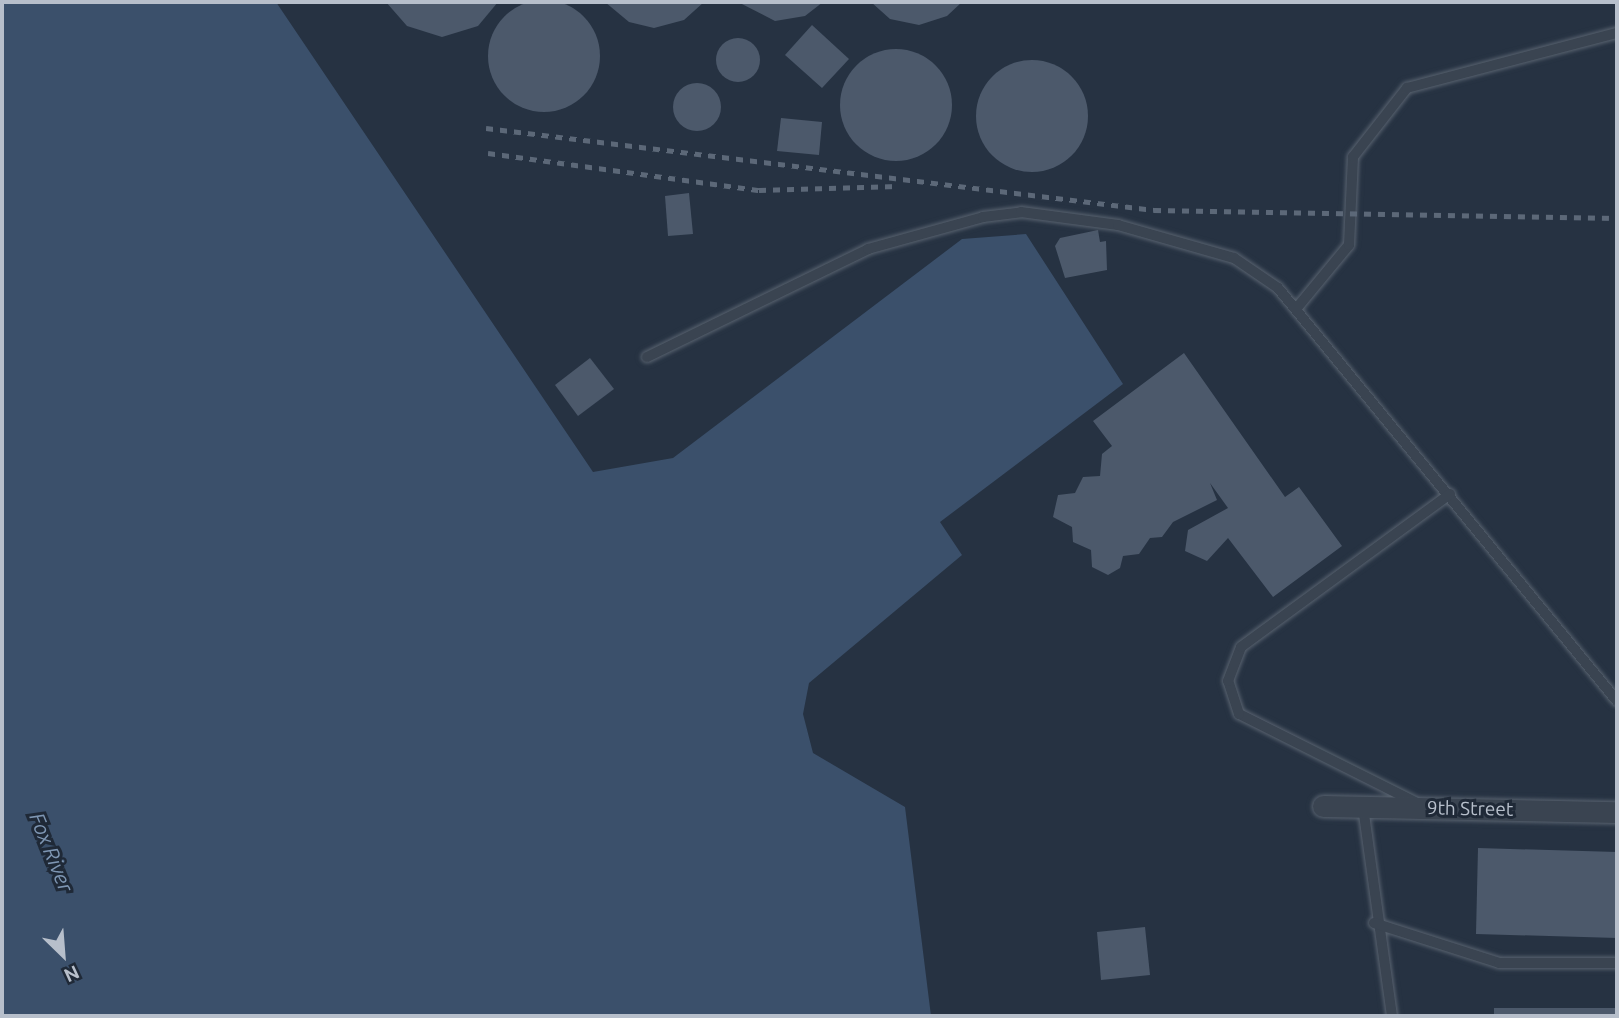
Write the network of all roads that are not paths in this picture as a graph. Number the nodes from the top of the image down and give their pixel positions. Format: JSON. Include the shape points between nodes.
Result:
{"nodes":[{"id":1,"x":1617,"y":33,"type":"edge"},
{"id":2,"x":1296,"y":309,"type":"junction"},
{"id":3,"x":647,"y":357,"type":"dead end"},
{"id":4,"x":1450,"y":494,"type":"junction"},
{"id":5,"x":1617,"y":701,"type":"edge"},
{"id":6,"x":1323,"y":806,"type":"dead end"},
{"id":7,"x":1363,"y":807,"type":"junction"},
{"id":8,"x":1428,"y":808,"type":"junction"},
{"id":9,"x":1617,"y":812,"type":"edge"},
{"id":10,"x":1374,"y":923,"type":"junction"},
{"id":11,"x":1617,"y":963,"type":"edge"},
{"id":12,"x":1392,"y":1016,"type":"edge"}],
"edges":[{"from":1,"to":2,"type":"lane","via":[[1407,88],[1353,157],[1349,245]]},
{"from":2,"to":3,"type":"lane","via":[[1255,268],[1234,258],[1118,225],[1021,212],[946,223],[868,248]]},
{"from":2,"to":4,"type":"lane"},
{"from":4,"to":5,"type":"lane"},
{"from":4,"to":8,"type":"lane","via":[[1241,647],[1228,681],[1239,714]]},
{"from":6,"to":7,"type":"street","name":"9th Street"},
{"from":7,"to":8,"type":"street","name":"9th Street"},
{"from":7,"to":10,"type":"lane"},
{"from":8,"to":9,"type":"street","name":"9th Street"},
{"from":10,"to":11,"type":"lane","via":[[1499,963]]},
{"from":10,"to":12,"type":"lane"}]}
